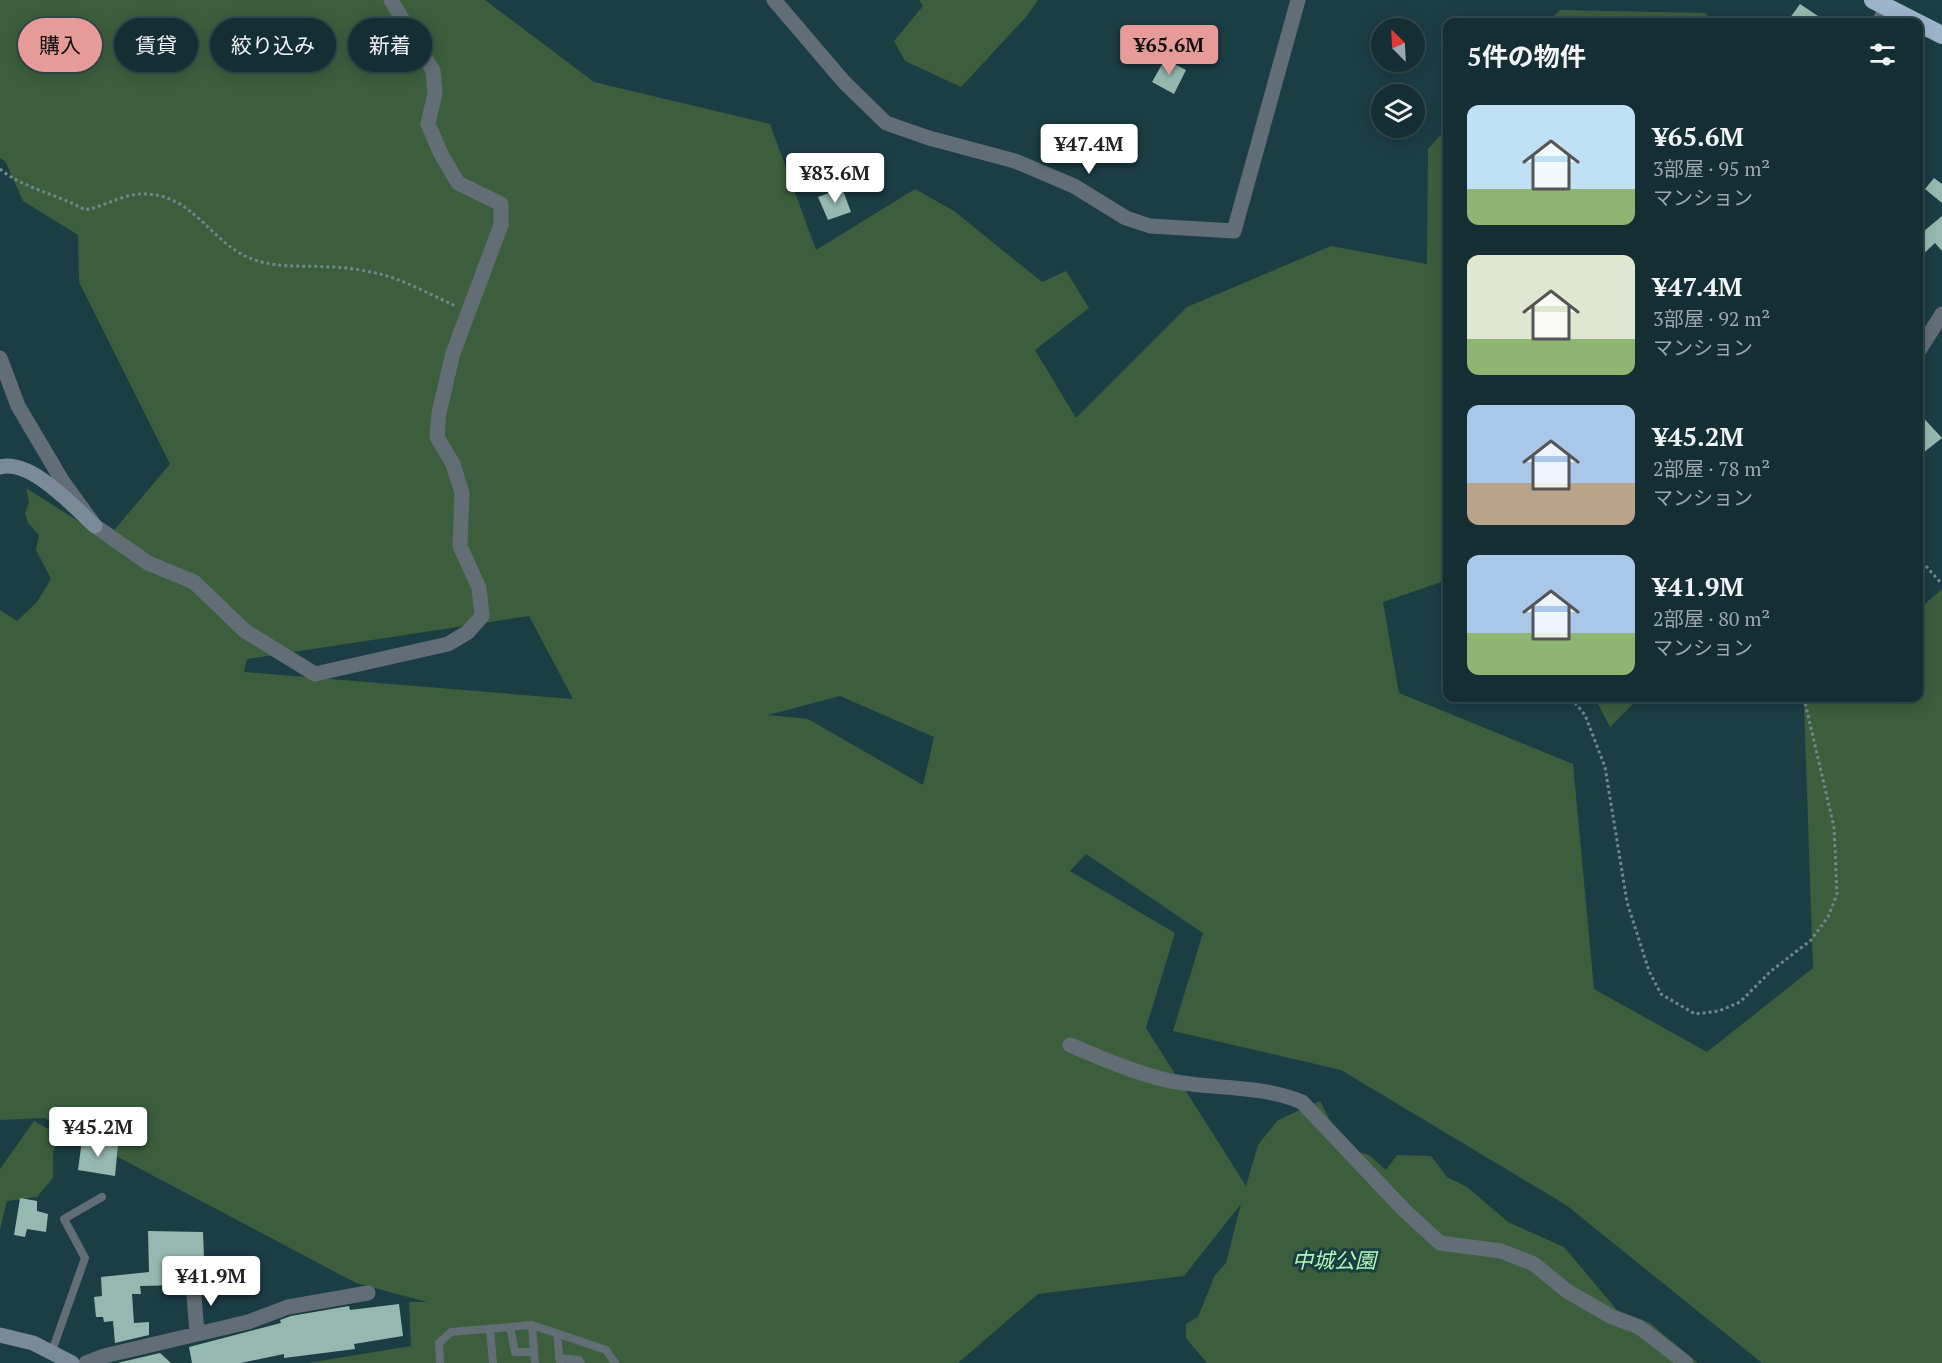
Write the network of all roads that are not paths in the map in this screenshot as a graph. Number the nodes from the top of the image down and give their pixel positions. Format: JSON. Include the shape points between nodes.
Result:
{"nodes":[{"id":1,"x":391,"y":0,"type":"edge"},
{"id":2,"x":774,"y":0,"type":"edge"},
{"id":3,"x":1298,"y":0,"type":"edge"},
{"id":4,"x":1880,"y":10,"type":"edge"},
{"id":5,"x":1900,"y":18,"type":"edge"},
{"id":6,"x":1923,"y":27,"type":"edge"},
{"id":7,"x":1942,"y":35,"type":"edge"},
{"id":8,"x":1942,"y":314,"type":"edge"},
{"id":9,"x":1923,"y":344,"type":"edge"},
{"id":10,"x":0,"y":358,"type":"edge"},
{"id":11,"x":0,"y":467,"type":"edge"},
{"id":12,"x":94,"y":526,"type":"junction"},
{"id":13,"x":1070,"y":1045,"type":"dead end"},
{"id":14,"x":102,"y":1197,"type":"dead end"},
{"id":15,"x":193,"y":1283,"type":"dead end"},
{"id":16,"x":368,"y":1293,"type":"dead end"},
{"id":17,"x":532,"y":1325,"type":"junction"},
{"id":18,"x":510,"y":1327,"type":"junction"},
{"id":19,"x":490,"y":1329,"type":"junction"},
{"id":20,"x":197,"y":1333,"type":"junction"},
{"id":21,"x":557,"y":1334,"type":"junction"},
{"id":22,"x":0,"y":1335,"type":"edge"},
{"id":23,"x":52,"y":1352,"type":"junction"},
{"id":24,"x":534,"y":1352,"type":"junction"},
{"id":25,"x":560,"y":1360,"type":"edge"},
{"id":26,"x":72,"y":1363,"type":"edge"},
{"id":27,"x":86,"y":1363,"type":"edge"},
{"id":28,"x":440,"y":1363,"type":"edge"},
{"id":29,"x":493,"y":1363,"type":"edge"},
{"id":30,"x":535,"y":1363,"type":"edge"},
{"id":31,"x":581,"y":1363,"type":"edge"},
{"id":32,"x":615,"y":1363,"type":"edge"},
{"id":33,"x":1686,"y":1363,"type":"edge"}],
"edges":[{"from":1,"to":12,"type":"street","via":[[433,71],[435,93],[428,124],[441,154],[458,183],[501,204],[501,225],[453,353],[437,437],[453,464],[462,493],[460,546],[479,588],[482,616],[468,632],[448,644],[315,674],[245,631],[194,582],[148,562]]},
{"from":2,"to":3,"type":"street","via":[[844,82],[886,123],[1015,161],[1074,186],[1126,218],[1150,226],[1233,231]]},
{"from":4,"to":5,"type":"highway"},
{"from":6,"to":7,"type":"highway"},
{"from":8,"to":9,"type":"street"},
{"from":10,"to":12,"type":"street","via":[[18,406]]},
{"from":11,"to":12,"type":"street","via":[[30,471]]},
{"from":13,"to":33,"type":"street","via":[[1166,1080],[1284,1094],[1302,1102],[1440,1243],[1501,1251],[1534,1264],[1567,1291],[1612,1317],[1639,1327]]},
{"from":14,"to":23,"type":"lane","via":[[64,1219],[85,1258]]},
{"from":15,"to":20,"type":"street"},
{"from":16,"to":20,"type":"street","via":[[288,1307],[248,1322]]},
{"from":17,"to":18,"type":"lane"},
{"from":17,"to":21,"type":"lane"},
{"from":17,"to":24,"type":"lane"},
{"from":18,"to":19,"type":"lane"},
{"from":18,"to":24,"type":"lane","via":[[515,1352]]},
{"from":19,"to":28,"type":"lane","via":[[451,1332],[438,1343]]},
{"from":19,"to":29,"type":"lane"},
{"from":20,"to":27,"type":"street"},
{"from":21,"to":25,"type":"lane"},
{"from":21,"to":32,"type":"lane","via":[[606,1350]]},
{"from":22,"to":23,"type":"street"},
{"from":23,"to":26,"type":"street"},
{"from":24,"to":30,"type":"lane"},
{"from":25,"to":31,"type":"lane"}]}
